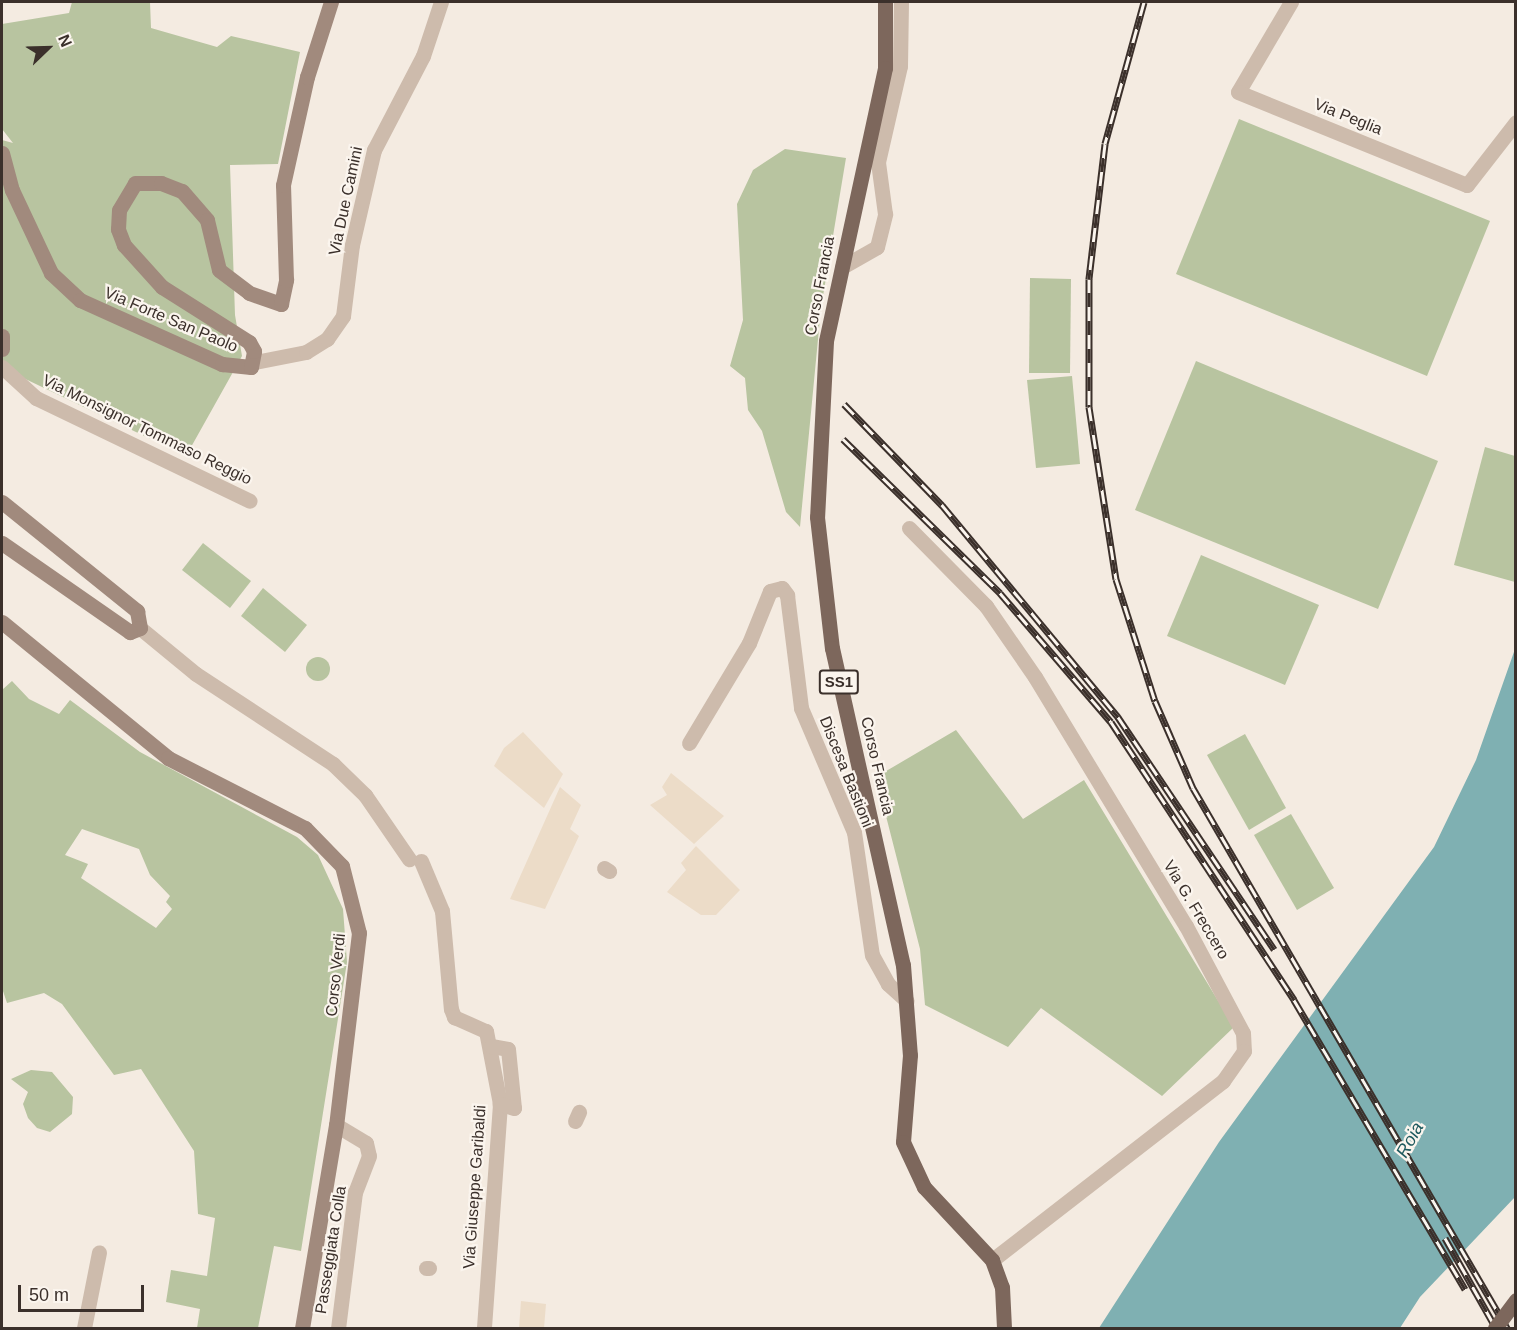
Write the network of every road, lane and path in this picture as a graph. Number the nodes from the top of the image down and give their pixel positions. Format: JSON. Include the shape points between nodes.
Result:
{"nodes":[{"id":1,"x":331,"y":2,"type":"edge"},
{"id":2,"x":441,"y":2,"type":"edge"},
{"id":3,"x":885,"y":2,"type":"edge"},
{"id":4,"x":901,"y":2,"type":"edge"},
{"id":5,"x":1291,"y":2,"type":"edge"},
{"id":6,"x":1515,"y":122,"type":"edge"},
{"id":7,"x":2,"y":153,"type":"edge"},
{"id":8,"x":842,"y":267,"type":"junction"},
{"id":9,"x":2,"y":336,"type":"edge"},
{"id":10,"x":2,"y":349,"type":"edge"},
{"id":11,"x":255,"y":362,"type":"junction"},
{"id":12,"x":2,"y":367,"type":"edge"},
{"id":13,"x":250,"y":501,"type":"dead end"},
{"id":14,"x":2,"y":502,"type":"edge"},
{"id":15,"x":909,"y":528,"type":"dead end"},
{"id":16,"x":2,"y":543,"type":"edge"},
{"id":17,"x":2,"y":622,"type":"edge"},
{"id":18,"x":140,"y":628,"type":"junction"},
{"id":19,"x":689,"y":742,"type":"dead end"},
{"id":20,"x":907,"y":1001,"type":"junction"},
{"id":21,"x":336,"y":1125,"type":"junction"},
{"id":22,"x":99,"y":1252,"type":"dead end"},
{"id":23,"x":992,"y":1260,"type":"junction"},
{"id":24,"x":1515,"y":1300,"type":"edge"},
{"id":25,"x":84,"y":1329,"type":"edge"},
{"id":26,"x":302,"y":1329,"type":"edge"},
{"id":27,"x":338,"y":1329,"type":"edge"},
{"id":28,"x":484,"y":1329,"type":"edge"},
{"id":29,"x":1004,"y":1329,"type":"edge"},
{"id":30,"x":1496,"y":1329,"type":"edge"}],
"edges":[{"from":1,"to":11,"type":"street","name":"Via Forte San Paolo","via":[[306,77],[283,185],[286,280],[281,304],[249,292],[219,270],[207,220],[182,191],[161,183],[135,183],[119,210],[118,229],[124,245],[162,287],[249,342]]},
{"from":2,"to":11,"type":"street","name":"Via Due Camini","via":[[423,56],[374,150],[352,245],[343,316],[327,339],[306,352]]},
{"from":3,"to":8,"type":"main road","name":"Corso Francia","number":"SS1","via":[[885,68]]},
{"from":4,"to":8,"type":"street","via":[[900,66],[878,162],[885,214],[877,248]]},
{"from":5,"to":6,"type":"street","name":"Via Peglia","via":[[1238,92],[1467,185]]},
{"from":7,"to":11,"type":"street","name":"Via Forte San Paolo","via":[[12,190],[51,273],[80,300],[222,364],[245,369]]},
{"from":8,"to":20,"type":"main road","name":"Corso Francia","number":"SS1","via":[[826,341],[817,517],[832,648],[889,890]]},
{"from":9,"to":10,"type":"street"},
{"from":12,"to":13,"type":"street","name":"Via Monsignor Tommaso Reggio","via":[[36,398]]},
{"from":14,"to":18,"type":"street","via":[[137,611]]},
{"from":15,"to":23,"type":"street","name":"Via G. Freccero","via":[[987,606],[1035,677],[1186,926],[1243,1033],[1244,1051],[1223,1081]]},
{"from":16,"to":18,"type":"street","via":[[130,632]]},
{"from":17,"to":21,"type":"street","name":"Corso Verdi","via":[[168,758],[305,828],[342,866],[359,933]]},
{"from":18,"to":28,"type":"street","name":"Via Giuseppe Garibaldi","via":[[196,674],[333,764],[365,795],[442,911],[454,1017],[486,1031],[500,1104]]},
{"from":19,"to":20,"type":"street","name":"Discesa Bastioni","via":[[749,643],[770,591],[782,588],[787,595],[801,708],[854,832],[872,955],[888,984]]},
{"from":20,"to":23,"type":"main road","name":"Corso Francia","number":"SS1","via":[[910,1055],[903,1142],[924,1187]]},
{"from":21,"to":26,"type":"street","name":"Corso Verdi"},
{"from":21,"to":27,"type":"street","name":"Passeggiata Colla","via":[[366,1143],[369,1156],[355,1192]]},
{"from":22,"to":25,"type":"street"},
{"from":23,"to":29,"type":"main road","name":"Corso Francia","number":"SS1","via":[[1002,1287]]},
{"from":24,"to":30,"type":"main road","bridge":true}]}
